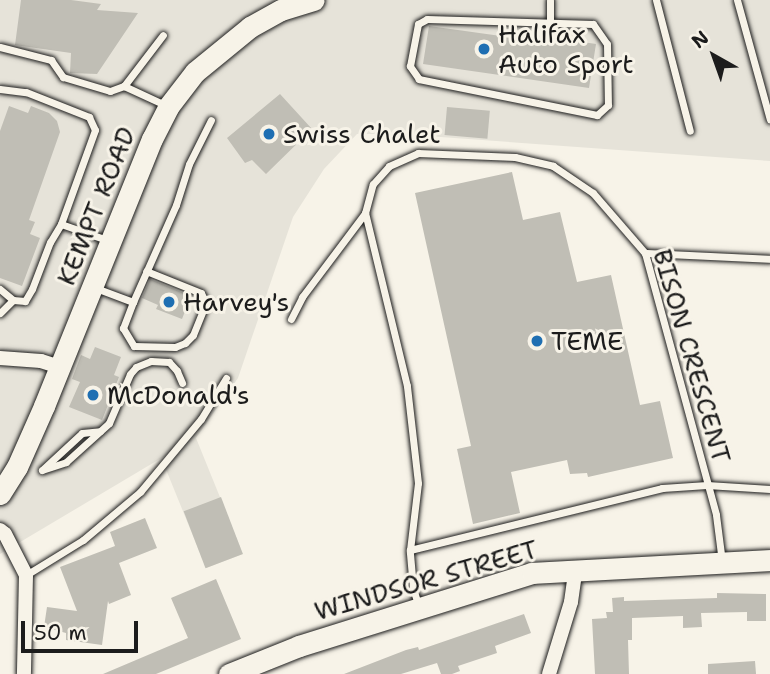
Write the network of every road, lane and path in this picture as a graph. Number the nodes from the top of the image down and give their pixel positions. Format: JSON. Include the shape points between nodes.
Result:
{"nodes":[{"id":1,"x":313,"y":0,"type":"edge"},
{"id":2,"x":550,"y":0,"type":"edge"},
{"id":3,"x":656,"y":0,"type":"edge"},
{"id":4,"x":737,"y":0,"type":"edge"},
{"id":5,"x":550,"y":21,"type":"junction"},
{"id":6,"x":163,"y":35,"type":"dead end"},
{"id":7,"x":0,"y":47,"type":"edge"},
{"id":8,"x":124,"y":86,"type":"junction"},
{"id":9,"x":0,"y":89,"type":"edge"},
{"id":10,"x":168,"y":107,"type":"junction"},
{"id":11,"x":211,"y":120,"type":"dead end"},
{"id":12,"x":770,"y":120,"type":"edge"},
{"id":13,"x":690,"y":131,"type":"dead end"},
{"id":14,"x":365,"y":213,"type":"junction"},
{"id":15,"x":61,"y":225,"type":"junction"},
{"id":16,"x":110,"y":242,"type":"junction"},
{"id":17,"x":645,"y":253,"type":"junction"},
{"id":18,"x":770,"y":258,"type":"edge"},
{"id":19,"x":146,"y":271,"type":"junction"},
{"id":20,"x":93,"y":287,"type":"junction"},
{"id":21,"x":0,"y":289,"type":"edge"},
{"id":22,"x":12,"y":300,"type":"junction"},
{"id":23,"x":134,"y":302,"type":"junction"},
{"id":24,"x":0,"y":313,"type":"edge"},
{"id":25,"x":291,"y":319,"type":"dead end"},
{"id":26,"x":0,"y":358,"type":"edge"},
{"id":27,"x":60,"y":368,"type":"junction"},
{"id":28,"x":226,"y":378,"type":"dead end"},
{"id":29,"x":182,"y":383,"type":"dead end"},
{"id":30,"x":101,"y":431,"type":"junction"},
{"id":31,"x":707,"y":485,"type":"junction"},
{"id":32,"x":770,"y":489,"type":"edge"},
{"id":33,"x":0,"y":494,"type":"edge"},
{"id":34,"x":0,"y":530,"type":"edge"},
{"id":35,"x":410,"y":550,"type":"junction"},
{"id":36,"x":770,"y":560,"type":"edge"},
{"id":37,"x":722,"y":562,"type":"junction"},
{"id":38,"x":576,"y":568,"type":"junction"},
{"id":39,"x":26,"y":575,"type":"junction"},
{"id":40,"x":420,"y":607,"type":"junction"},
{"id":41,"x":24,"y":674,"type":"edge"},
{"id":42,"x":229,"y":674,"type":"edge"},
{"id":43,"x":549,"y":674,"type":"edge"}],
"edges":[{"from":1,"to":10,"type":"street","name":"KEMPT ROAD","via":[[281,10],[241,33],[195,72]]},
{"from":2,"to":5,"type":"lane"},
{"from":3,"to":13,"type":"lane"},
{"from":4,"to":12,"type":"lane"},
{"from":5,"to":5,"type":"lane","via":[[428,19],[418,24],[410,66],[419,79],[597,115],[608,105],[607,44],[593,24]]},
{"from":6,"to":8,"type":"lane"},
{"from":7,"to":8,"type":"lane","via":[[51,60],[63,77],[110,91]]},
{"from":8,"to":10,"type":"lane"},
{"from":9,"to":15,"type":"lane","via":[[26,92],[89,117],[95,130]]},
{"from":10,"to":16,"type":"street","name":"KEMPT ROAD"},
{"from":11,"to":19,"type":"lane"},
{"from":14,"to":17,"type":"lane","name":"BISON CRESCENT","via":[[373,184],[389,166],[418,153],[514,157],[553,166],[593,193]]},
{"from":14,"to":25,"type":"lane","via":[[302,297]]},
{"from":14,"to":35,"type":"lane","via":[[407,386],[418,483]]},
{"from":15,"to":16,"type":"lane"},
{"from":15,"to":22,"type":"lane","via":[[25,301]]},
{"from":16,"to":20,"type":"street","name":"KEMPT ROAD"},
{"from":17,"to":18,"type":"lane"},
{"from":17,"to":31,"type":"lane","name":"BISON CRESCENT"},
{"from":19,"to":23,"type":"lane"},
{"from":19,"to":23,"type":"lane","via":[[201,293],[206,303],[193,335],[175,347],[134,346],[124,328]]},
{"from":20,"to":23,"type":"lane"},
{"from":20,"to":27,"type":"street","name":"KEMPT ROAD"},
{"from":21,"to":22,"type":"lane"},
{"from":22,"to":24,"type":"lane"},
{"from":26,"to":27,"type":"street","via":[[41,361]]},
{"from":27,"to":33,"type":"street","name":"KEMPT ROAD","via":[[17,467]]},
{"from":28,"to":39,"type":"lane","via":[[201,419],[140,492],[92,533]]},
{"from":29,"to":30,"type":"lane","via":[[169,362],[151,360],[136,367],[109,424]]},
{"from":30,"to":30,"type":"lane","via":[[82,433],[42,471],[66,461]]},
{"from":31,"to":32,"type":"lane","name":"BISON CRESCENT"},
{"from":31,"to":35,"type":"lane","via":[[662,488]]},
{"from":31,"to":37,"type":"lane"},
{"from":34,"to":39,"type":"street"},
{"from":35,"to":40,"type":"lane","via":[[413,588]]},
{"from":36,"to":37,"type":"street","name":"WINDSOR STREET"},
{"from":37,"to":38,"type":"street","name":"WINDSOR STREET"},
{"from":38,"to":40,"type":"street","name":"WINDSOR STREET","via":[[532,573]]},
{"from":38,"to":43,"type":"street","via":[[571,603]]},
{"from":39,"to":41,"type":"street"},
{"from":40,"to":42,"type":"street","name":"WINDSOR STREET"}]}
